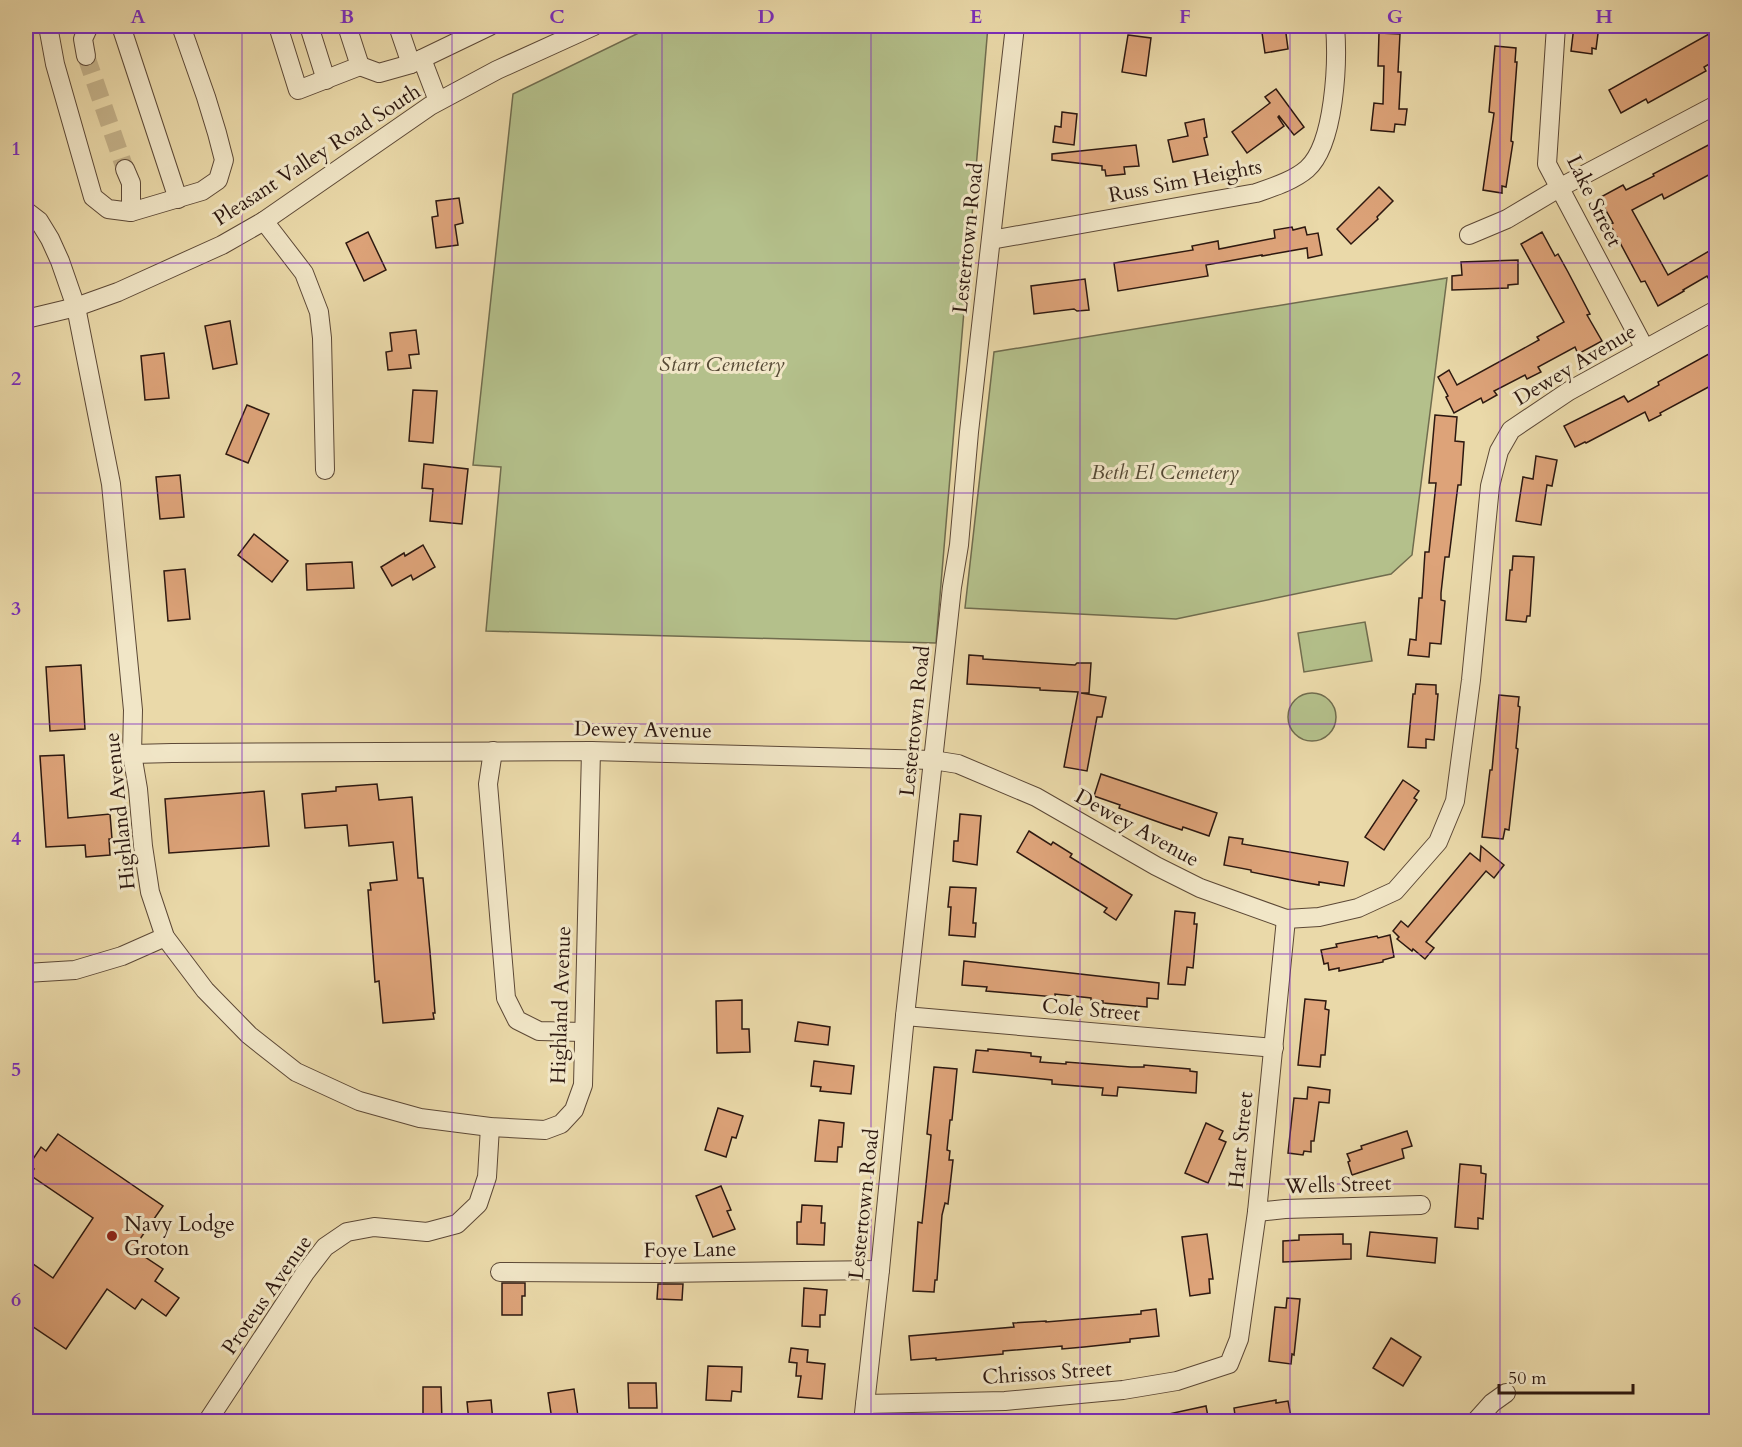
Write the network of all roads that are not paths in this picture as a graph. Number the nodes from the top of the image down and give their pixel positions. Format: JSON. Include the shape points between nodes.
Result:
{"nodes":[{"id":1,"x":48,"y":26,"type":"edge"},
{"id":2,"x":89,"y":26,"type":"edge"},
{"id":3,"x":122,"y":26,"type":"edge"},
{"id":4,"x":181,"y":26,"type":"edge"},
{"id":5,"x":278,"y":26,"type":"edge"},
{"id":6,"x":309,"y":26,"type":"edge"},
{"id":7,"x":347,"y":26,"type":"edge"},
{"id":8,"x":398,"y":26,"type":"edge"},
{"id":9,"x":490,"y":26,"type":"edge"},
{"id":10,"x":594,"y":26,"type":"edge"},
{"id":11,"x":1015,"y":26,"type":"edge"},
{"id":12,"x":1335,"y":26,"type":"edge"},
{"id":13,"x":1556,"y":26,"type":"edge"},
{"id":14,"x":86,"y":56,"type":"tunnel mouth"},
{"id":15,"x":417,"y":61,"type":"junction"},
{"id":16,"x":360,"y":66,"type":"junction"},
{"id":17,"x":326,"y":80,"type":"junction"},
{"id":18,"x":438,"y":101,"type":"junction"},
{"id":19,"x":1716,"y":105,"type":"edge"},
{"id":20,"x":125,"y":169,"type":"tunnel mouth"},
{"id":21,"x":1559,"y":188,"type":"junction"},
{"id":22,"x":178,"y":199,"type":"junction"},
{"id":23,"x":26,"y":211,"type":"edge"},
{"id":24,"x":131,"y":212,"type":"junction"},
{"id":25,"x":264,"y":221,"type":"junction"},
{"id":26,"x":1469,"y":235,"type":"dead end"},
{"id":27,"x":991,"y":240,"type":"junction"},
{"id":28,"x":76,"y":307,"type":"junction"},
{"id":29,"x":1716,"y":310,"type":"edge"},
{"id":30,"x":26,"y":320,"type":"edge"},
{"id":31,"x":1645,"y":349,"type":"junction"},
{"id":32,"x":325,"y":470,"type":"dead end"},
{"id":33,"x":493,"y":751,"type":"junction"},
{"id":34,"x":591,"y":751,"type":"junction"},
{"id":35,"x":132,"y":754,"type":"junction"},
{"id":36,"x":933,"y":760,"type":"junction"},
{"id":37,"x":1286,"y":919,"type":"junction"},
{"id":38,"x":165,"y":936,"type":"junction"},
{"id":39,"x":26,"y":973,"type":"edge"},
{"id":40,"x":905,"y":1016,"type":"junction"},
{"id":41,"x":585,"y":1032,"type":"junction"},
{"id":42,"x":1274,"y":1048,"type":"junction"},
{"id":43,"x":490,"y":1127,"type":"junction"},
{"id":44,"x":1421,"y":1205,"type":"dead end"},
{"id":45,"x":1257,"y":1212,"type":"junction"},
{"id":46,"x":880,"y":1270,"type":"junction"},
{"id":47,"x":500,"y":1272,"type":"dead end"},
{"id":48,"x":1228,"y":1364,"type":"joint"},
{"id":49,"x":1506,"y":1393,"type":"dead end"},
{"id":50,"x":864,"y":1413,"type":"edge"},
{"id":51,"x":207,"y":1422,"type":"edge"},
{"id":52,"x":1475,"y":1422,"type":"edge"}],
"edges":[{"from":1,"to":24,"type":"street","via":[[93,196],[108,209]]},
{"from":2,"to":14,"type":"street","via":[[83,39]]},
{"from":3,"to":22,"type":"street"},
{"from":4,"to":22,"type":"street","via":[[224,160],[218,180],[202,191]]},
{"from":5,"to":17,"type":"street","via":[[298,90]]},
{"from":6,"to":17,"type":"street"},
{"from":7,"to":16,"type":"street"},
{"from":8,"to":15,"type":"street"},
{"from":9,"to":15,"type":"street"},
{"from":10,"to":18,"type":"street","name":"Pleasant Valley Road South"},
{"from":11,"to":27,"type":"street","name":"Lestertown Road"},
{"from":12,"to":27,"type":"street","name":"Russ Sim Heights","via":[[1337,51],[1327,133],[1320,154],[1307,169],[1285,183],[1256,193]]},
{"from":13,"to":21,"type":"street","name":"Lake Street","via":[[1547,164]]},
{"from":15,"to":16,"type":"street","via":[[379,73]]},
{"from":15,"to":18,"type":"street"},
{"from":16,"to":17,"type":"street"},
{"from":18,"to":25,"type":"street","name":"Pleasant Valley Road South"},
{"from":19,"to":21,"type":"street"},
{"from":20,"to":24,"type":"street","via":[[131,183]]},
{"from":21,"to":26,"type":"street","via":[[1507,219]]},
{"from":21,"to":31,"type":"street","name":"Lake Street"},
{"from":22,"to":24,"type":"street"},
{"from":23,"to":28,"type":"street","name":"Highland Avenue","via":[[39,221],[50,239]]},
{"from":25,"to":28,"type":"street","name":"Pleasant Valley Road South","via":[[129,288]]},
{"from":25,"to":32,"type":"street","via":[[304,273],[319,312]]},
{"from":27,"to":36,"type":"street","name":"Lestertown Road"},
{"from":28,"to":30,"type":"street","name":"Pleasant Valley Road South"},
{"from":28,"to":35,"type":"street","name":"Highland Avenue","via":[[111,484],[133,710]]},
{"from":29,"to":31,"type":"street","name":"Dewey Avenue"},
{"from":31,"to":37,"type":"street","name":"Dewey Avenue","via":[[1569,391],[1511,430],[1499,451],[1490,486],[1455,801],[1438,842],[1395,891],[1358,908],[1319,917]]},
{"from":33,"to":34,"type":"street","name":"Dewey Avenue"},
{"from":33,"to":35,"type":"street","name":"Dewey Avenue"},
{"from":33,"to":41,"type":"street","via":[[488,784],[506,998],[517,1020],[539,1031]]},
{"from":34,"to":36,"type":"street","name":"Dewey Avenue"},
{"from":34,"to":41,"type":"street","name":"Highland Avenue"},
{"from":35,"to":38,"type":"street","name":"Highland Avenue","via":[[150,892]]},
{"from":36,"to":37,"type":"street","name":"Dewey Avenue","via":[[958,764],[1036,797],[1173,875]]},
{"from":36,"to":40,"type":"street","name":"Lestertown Road"},
{"from":37,"to":42,"type":"street","name":"Hart Street"},
{"from":38,"to":39,"type":"street","via":[[122,956],[75,970]]},
{"from":38,"to":43,"type":"street","name":"Highland Avenue","via":[[205,990],[249,1035],[296,1072],[359,1101],[420,1118]]},
{"from":40,"to":42,"type":"street","name":"Cole Street"},
{"from":40,"to":46,"type":"street","name":"Lestertown Road"},
{"from":41,"to":43,"type":"street","name":"Highland Avenue","via":[[583,1085],[574,1110],[561,1124],[545,1130]]},
{"from":42,"to":45,"type":"street","name":"Hart Street"},
{"from":43,"to":51,"type":"street","name":"Proteus Avenue","via":[[487,1177],[478,1204],[457,1224],[447,1227],[427,1232],[374,1227],[347,1233],[325,1247]]},
{"from":44,"to":45,"type":"street","name":"Wells Street"},
{"from":45,"to":48,"type":"street","name":"Hart Street","via":[[1239,1339]]},
{"from":46,"to":47,"type":"street","name":"Foye Lane"},
{"from":46,"to":50,"type":"street","name":"Lestertown Road"},
{"from":48,"to":50,"type":"street","name":"Chrissos Street","via":[[1177,1381],[1123,1390]]},
{"from":49,"to":52,"type":"street"}]}
